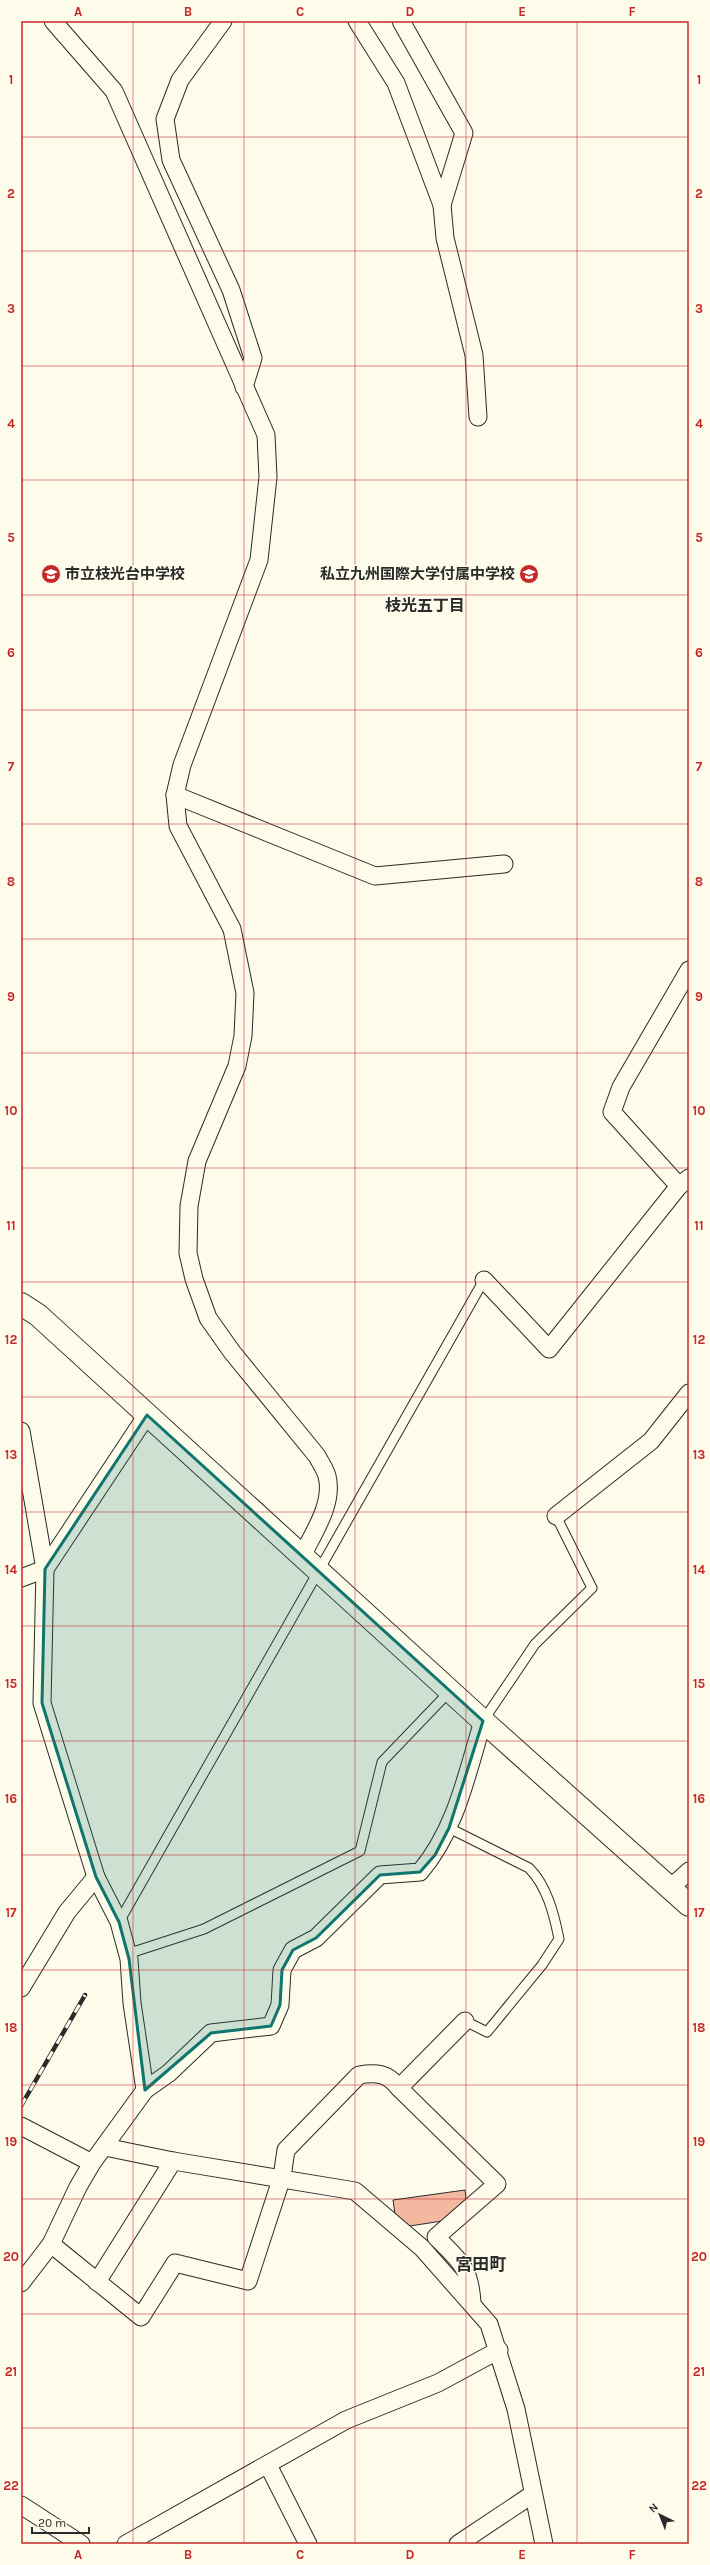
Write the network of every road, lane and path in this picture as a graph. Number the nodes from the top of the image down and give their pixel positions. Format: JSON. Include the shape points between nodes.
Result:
{"nodes":[{"id":1,"x":53,"y":21,"type":"edge"},
{"id":2,"x":224,"y":21,"type":"edge"},
{"id":3,"x":357,"y":21,"type":"edge"},
{"id":4,"x":401,"y":21,"type":"edge"},
{"id":5,"x":442,"y":205,"type":"junction"},
{"id":6,"x":244,"y":387,"type":"junction"},
{"id":7,"x":478,"y":418,"type":"dead end"},
{"id":8,"x":175,"y":795,"type":"junction"},
{"id":9,"x":504,"y":864,"type":"dead end"},
{"id":10,"x":689,"y":970,"type":"edge"},
{"id":11,"x":684,"y":1182,"type":"edge"},
{"id":12,"x":484,"y":1280,"type":"joint"},
{"id":13,"x":21,"y":1304,"type":"edge"},
{"id":14,"x":689,"y":1393,"type":"edge"},
{"id":15,"x":146,"y":1415,"type":"junction"},
{"id":16,"x":21,"y":1430,"type":"edge"},
{"id":17,"x":22,"y":1449,"type":"edge"},
{"id":18,"x":556,"y":1516,"type":"joint"},
{"id":19,"x":310,"y":1562,"type":"junction"},
{"id":20,"x":45,"y":1569,"type":"junction"},
{"id":21,"x":21,"y":1578,"type":"edge"},
{"id":22,"x":450,"y":1691,"type":"junction"},
{"id":23,"x":483,"y":1721,"type":"junction"},
{"id":24,"x":449,"y":1828,"type":"junction"},
{"id":25,"x":689,"y":1871,"type":"edge"},
{"id":26,"x":96,"y":1877,"type":"junction"},
{"id":27,"x":670,"y":1888,"type":"junction"},
{"id":28,"x":689,"y":1905,"type":"edge"},
{"id":29,"x":119,"y":1922,"type":"junction"},
{"id":30,"x":127,"y":1954,"type":"junction"},
{"id":31,"x":21,"y":1988,"type":"edge"},
{"id":32,"x":465,"y":2021,"type":"joint"},
{"id":33,"x":399,"y":2088,"type":"junction"},
{"id":34,"x":145,"y":2090,"type":"junction"},
{"id":35,"x":21,"y":2126,"type":"edge"},
{"id":36,"x":105,"y":2147,"type":"junction"},
{"id":37,"x":173,"y":2161,"type":"junction"},
{"id":38,"x":92,"y":2163,"type":"junction"},
{"id":39,"x":282,"y":2177,"type":"junction"},
{"id":40,"x":51,"y":2244,"type":"junction"},
{"id":41,"x":97,"y":2282,"type":"junction"},
{"id":42,"x":21,"y":2283,"type":"edge"},
{"id":43,"x":472,"y":2303,"type":"junction"},
{"id":44,"x":499,"y":2350,"type":"junction"},
{"id":45,"x":268,"y":2464,"type":"junction"},
{"id":46,"x":533,"y":2494,"type":"junction"},
{"id":47,"x":21,"y":2505,"type":"edge"},
{"id":48,"x":81,"y":2544,"type":"edge"},
{"id":49,"x":126,"y":2544,"type":"edge"},
{"id":50,"x":308,"y":2544,"type":"edge"},
{"id":51,"x":458,"y":2544,"type":"edge"},
{"id":52,"x":544,"y":2544,"type":"edge"}],
"edges":[{"from":1,"to":6,"type":"street","via":[[114,91]]},
{"from":2,"to":6,"type":"street","via":[[180,80],[164,119],[171,160],[231,290],[254,358]]},
{"from":3,"to":5,"type":"street","via":[[396,83]]},
{"from":4,"to":5,"type":"street","via":[[464,133]]},
{"from":5,"to":7,"type":"street","via":[[445,238],[474,355]]},
{"from":6,"to":8,"type":"street","via":[[266,435],[268,477],[259,560],[182,765]]},
{"from":8,"to":9,"type":"street","via":[[376,876]]},
{"from":8,"to":19,"type":"street","via":[[178,826],[232,929],[245,993],[243,1036],[237,1066],[197,1162],[189,1206],[188,1253],[208,1318],[232,1352],[317,1456],[327,1475],[328,1494]]},
{"from":10,"to":11,"type":"street","via":[[621,1087],[612,1112]]},
{"from":11,"to":12,"type":"street","via":[[549,1349]]},
{"from":12,"to":19,"type":"lane"},
{"from":13,"to":15,"type":"street","via":[[38,1315]]},
{"from":14,"to":18,"type":"street","via":[[651,1441]]},
{"from":15,"to":19,"type":"street"},
{"from":15,"to":20,"type":"street"},
{"from":16,"to":17,"type":"street"},
{"from":17,"to":20,"type":"street"},
{"from":18,"to":23,"type":"lane","via":[[592,1588],[535,1644]]},
{"from":19,"to":22,"type":"street"},
{"from":19,"to":29,"type":"lane"},
{"from":20,"to":21,"type":"street"},
{"from":20,"to":26,"type":"street","via":[[42,1703]]},
{"from":22,"to":23,"type":"street"},
{"from":22,"to":30,"type":"lane","via":[[382,1762],[360,1851],[204,1929]]},
{"from":23,"to":24,"type":"street"},
{"from":23,"to":27,"type":"street"},
{"from":24,"to":32,"type":"lane","via":[[529,1868],[542,1886],[559,1939],[542,1966],[487,2032]]},
{"from":24,"to":34,"type":"street","via":[[435,1855],[420,1872],[380,1875],[316,1938],[293,1950],[282,1970],[280,2005],[271,2026],[211,2033],[169,2073]]},
{"from":25,"to":27,"type":"street"},
{"from":26,"to":29,"type":"street"},
{"from":26,"to":31,"type":"street","via":[[67,1912]]},
{"from":27,"to":28,"type":"street"},
{"from":29,"to":30,"type":"street"},
{"from":30,"to":34,"type":"street"},
{"from":32,"to":33,"type":"street"},
{"from":33,"to":39,"type":"street","via":[[392,2078],[375,2072],[359,2074],[286,2150]]},
{"from":33,"to":43,"type":"street","via":[[497,2184],[436,2237],[464,2264],[471,2287]]},
{"from":34,"to":36,"type":"street"},
{"from":35,"to":38,"type":"street"},
{"from":36,"to":37,"type":"street"},
{"from":36,"to":38,"type":"street"},
{"from":37,"to":39,"type":"street"},
{"from":37,"to":41,"type":"street"},
{"from":38,"to":40,"type":"street"},
{"from":39,"to":41,"type":"street","via":[[248,2281],[175,2263],[141,2317]]},
{"from":39,"to":43,"type":"street","via":[[355,2191],[422,2248]]},
{"from":40,"to":41,"type":"street"},
{"from":40,"to":42,"type":"street"},
{"from":43,"to":44,"type":"street","via":[[489,2324]]},
{"from":44,"to":45,"type":"street","via":[[438,2383],[346,2420]]},
{"from":44,"to":46,"type":"street","via":[[516,2409]]},
{"from":45,"to":49,"type":"street"},
{"from":45,"to":50,"type":"street"},
{"from":46,"to":51,"type":"street"},
{"from":46,"to":52,"type":"street"},
{"from":47,"to":48,"type":"street"}]}
